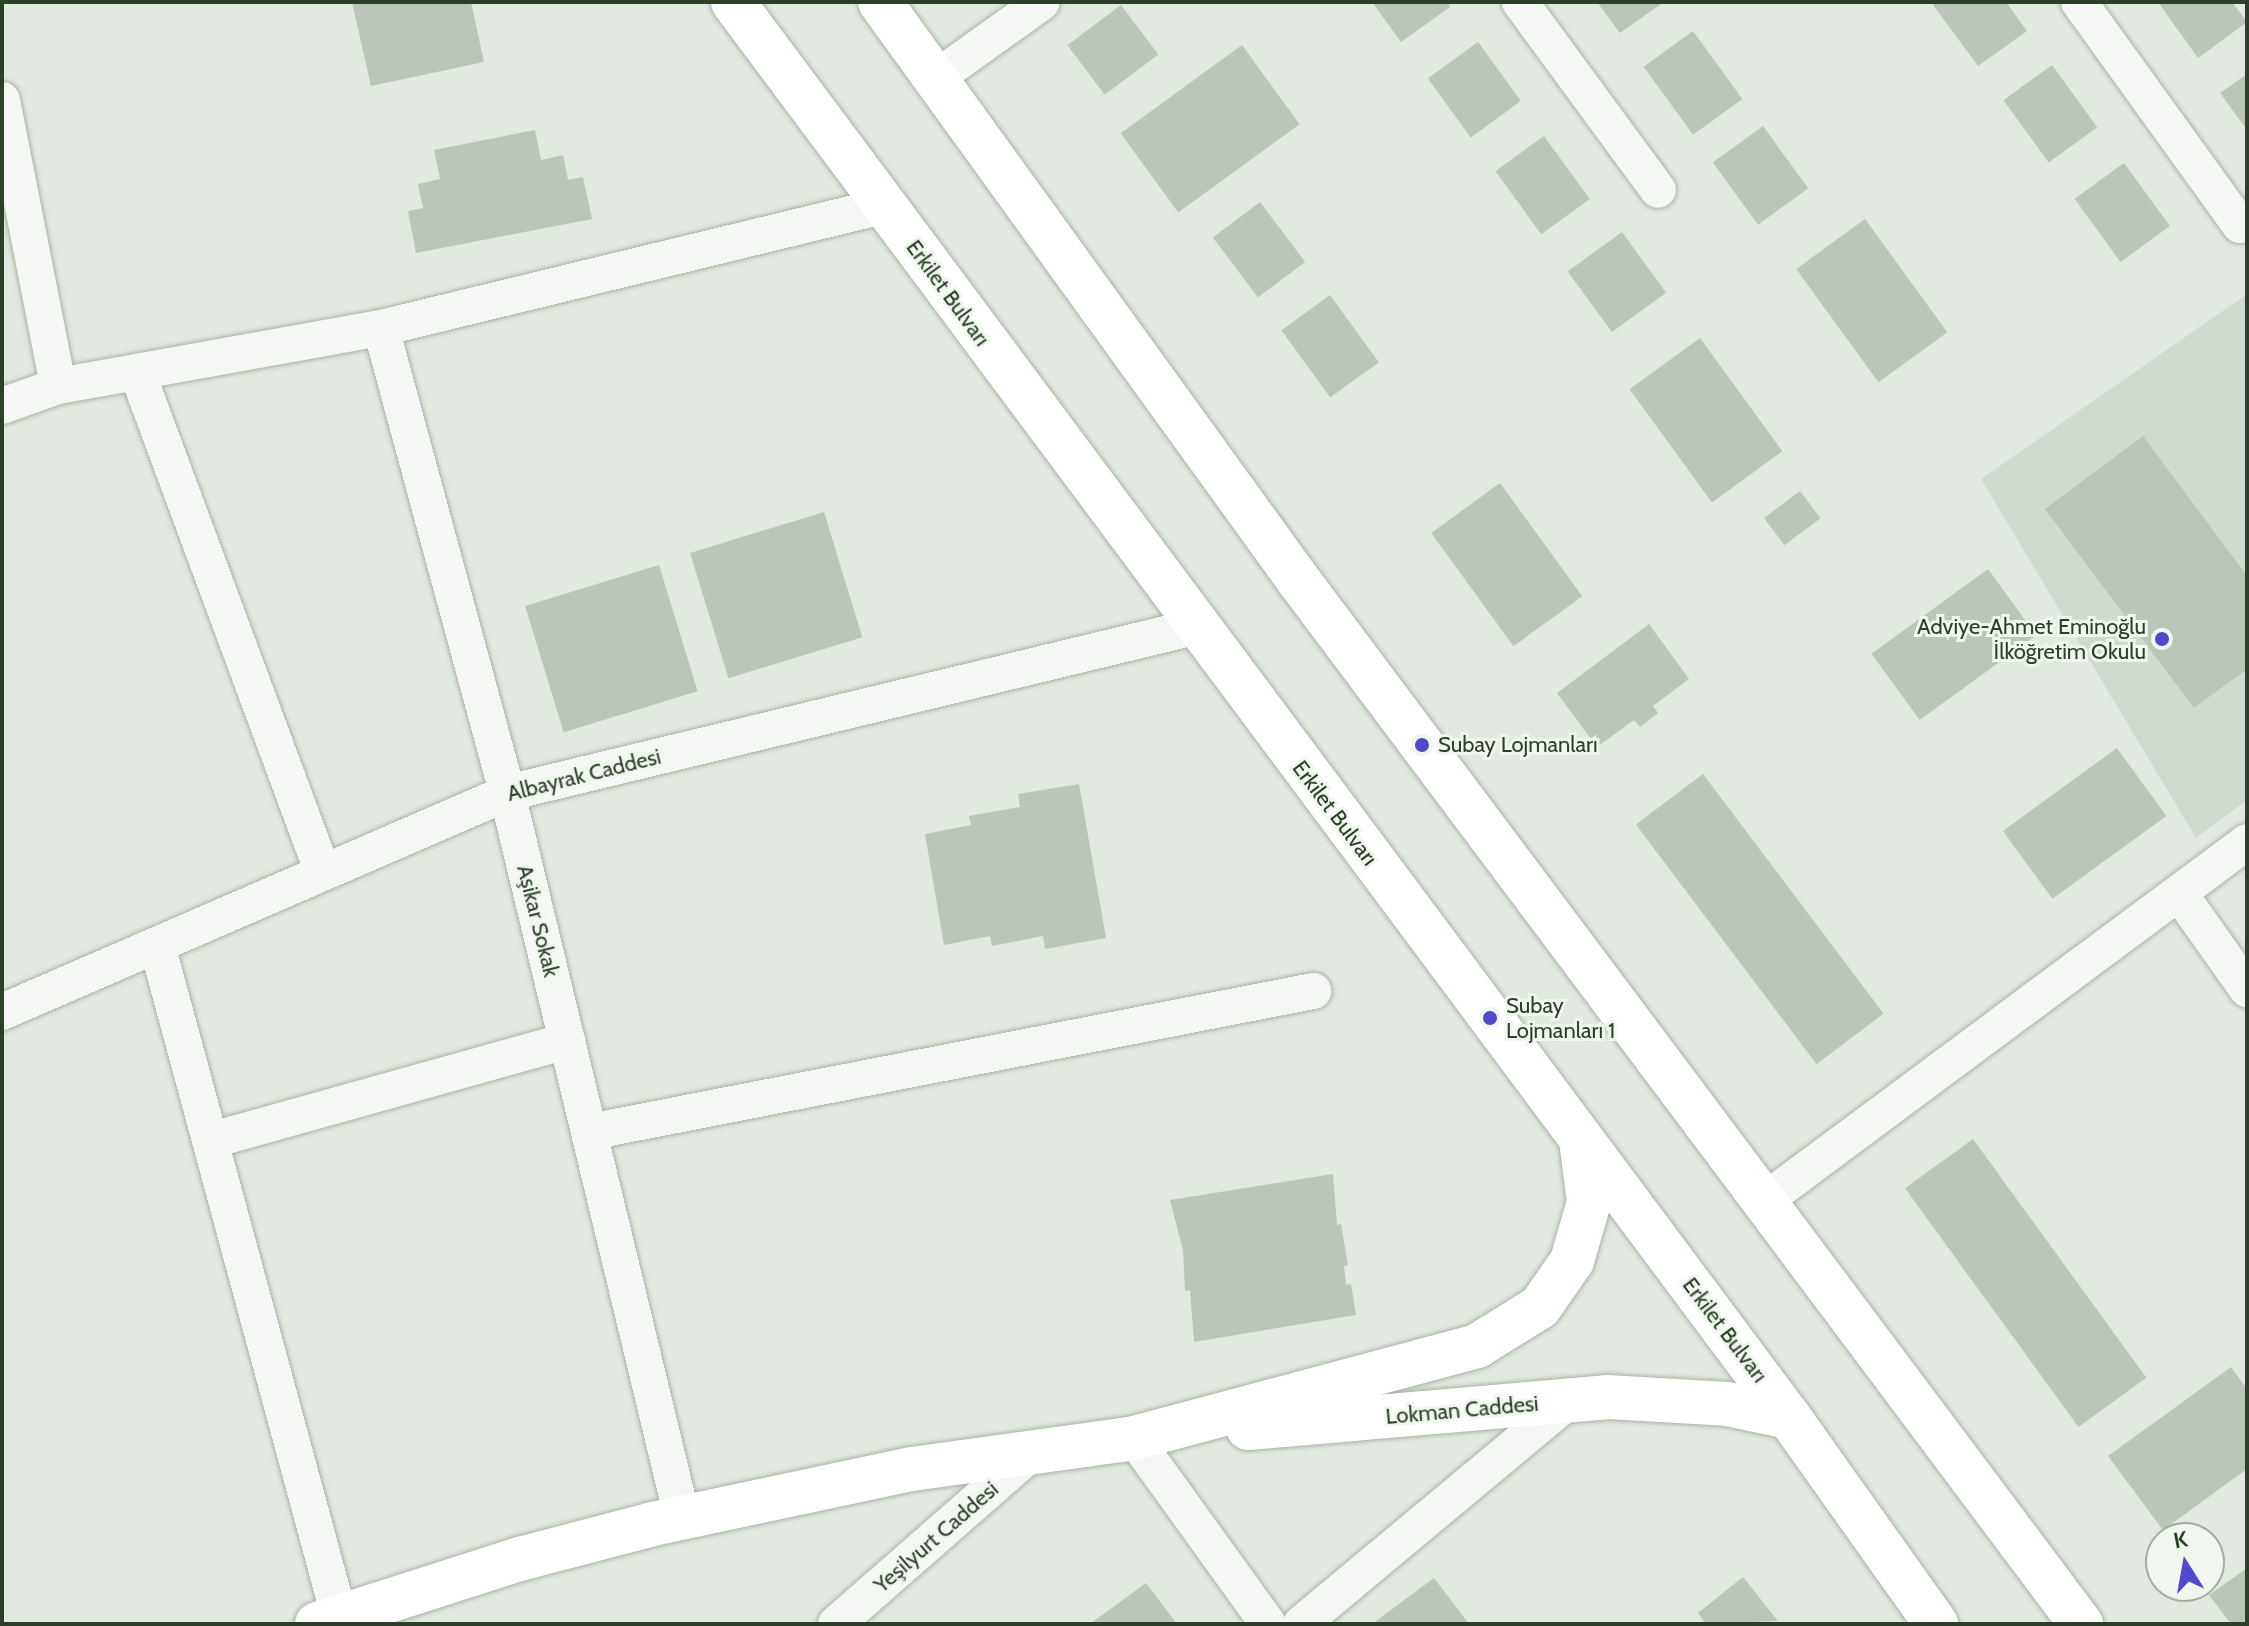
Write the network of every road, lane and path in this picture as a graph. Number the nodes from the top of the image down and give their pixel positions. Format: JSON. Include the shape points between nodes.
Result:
{"nodes":[{"id":1,"x":733,"y":2,"type":"edge"},
{"id":2,"x":880,"y":2,"type":"edge"},
{"id":3,"x":1042,"y":2,"type":"edge"},
{"id":4,"x":1520,"y":2,"type":"edge"},
{"id":5,"x":2079,"y":2,"type":"edge"},
{"id":6,"x":936,"y":78,"type":"junction"},
{"id":7,"x":2,"y":100,"type":"edge"},
{"id":8,"x":1658,"y":190,"type":"dead end"},
{"id":9,"x":883,"y":206,"type":"junction"},
{"id":10,"x":2247,"y":220,"type":"edge"},
{"id":11,"x":381,"y":328,"type":"junction"},
{"id":12,"x":137,"y":372,"type":"junction"},
{"id":13,"x":58,"y":386,"type":"junction"},
{"id":14,"x":2,"y":406,"type":"edge"},
{"id":15,"x":1195,"y":627,"type":"junction"},
{"id":16,"x":507,"y":793,"type":"junction"},
{"id":17,"x":2247,"y":842,"type":"edge"},
{"id":18,"x":323,"y":873,"type":"junction"},
{"id":19,"x":2179,"y":893,"type":"junction"},
{"id":20,"x":157,"y":945,"type":"junction"},
{"id":21,"x":2247,"y":989,"type":"edge"},
{"id":22,"x":1313,"y":991,"type":"dead end"},
{"id":23,"x":2,"y":1012,"type":"edge"},
{"id":24,"x":567,"y":1041,"type":"junction"},
{"id":25,"x":589,"y":1132,"type":"junction"},
{"id":26,"x":212,"y":1140,"type":"junction"},
{"id":27,"x":1581,"y":1140,"type":"junction"},
{"id":28,"x":1764,"y":1201,"type":"junction"},
{"id":29,"x":1570,"y":1400,"type":"junction"},
{"id":30,"x":1789,"y":1417,"type":"junction"},
{"id":31,"x":1134,"y":1438,"type":"junction"},
{"id":32,"x":1036,"y":1449,"type":"junction"},
{"id":33,"x":682,"y":1517,"type":"junction"},
{"id":34,"x":328,"y":1620,"type":"edge"},
{"id":35,"x":836,"y":1624,"type":"edge"},
{"id":36,"x":1268,"y":1624,"type":"edge"},
{"id":37,"x":1301,"y":1624,"type":"edge"},
{"id":38,"x":1936,"y":1624,"type":"edge"},
{"id":39,"x":2081,"y":1624,"type":"edge"}],
"edges":[{"from":1,"to":9,"type":"main road","name":"Erkilet Bulvarı"},
{"from":2,"to":6,"type":"main road"},
{"from":3,"to":6,"type":"street"},
{"from":4,"to":8,"type":"street"},
{"from":5,"to":10,"type":"street","via":[[2240,225]]},
{"from":6,"to":28,"type":"main road","via":[[1299,581]]},
{"from":7,"to":13,"type":"street"},
{"from":9,"to":11,"type":"street"},
{"from":9,"to":15,"type":"main road","name":"Erkilet Bulvarı"},
{"from":11,"to":12,"type":"street"},
{"from":11,"to":16,"type":"street","name":"Aşikar Sokak"},
{"from":12,"to":13,"type":"street"},
{"from":12,"to":18,"type":"street"},
{"from":13,"to":14,"type":"street"},
{"from":15,"to":16,"type":"street","name":"Albayrak Caddesi"},
{"from":15,"to":27,"type":"main road","name":"Erkilet Bulvarı"},
{"from":16,"to":18,"type":"street","name":"Albayrak Caddesi"},
{"from":16,"to":24,"type":"street","name":"Aşikar Sokak"},
{"from":17,"to":19,"type":"street"},
{"from":18,"to":20,"type":"street","name":"Albayrak Caddesi"},
{"from":19,"to":21,"type":"street"},
{"from":19,"to":28,"type":"street"},
{"from":20,"to":23,"type":"street","name":"Albayrak Caddesi"},
{"from":20,"to":26,"type":"street"},
{"from":22,"to":25,"type":"street"},
{"from":24,"to":25,"type":"street","name":"Aşikar Sokak"},
{"from":24,"to":26,"type":"street"},
{"from":25,"to":33,"type":"street","name":"Aşikar Sokak"},
{"from":26,"to":34,"type":"street"},
{"from":27,"to":30,"type":"main road","name":"Erkilet Bulvarı"},
{"from":27,"to":31,"type":"main road","via":[[1589,1202],[1583,1232],[1556,1288],[1521,1323],[1477,1346]]},
{"from":28,"to":39,"type":"main road"},
{"from":29,"to":30,"type":"main road","name":"Lokman Caddesi","via":[[1665,1397]]},
{"from":29,"to":31,"type":"main road","name":"Lokman Caddesi"},
{"from":29,"to":37,"type":"street"},
{"from":30,"to":38,"type":"main road","name":"Erkilet Bulvarı"},
{"from":31,"to":32,"type":"main road"},
{"from":31,"to":36,"type":"street"},
{"from":32,"to":33,"type":"main road"},
{"from":32,"to":35,"type":"street","name":"Yeşilyurt Caddesi"},
{"from":33,"to":34,"type":"main road","via":[[520,1559]]}]}
